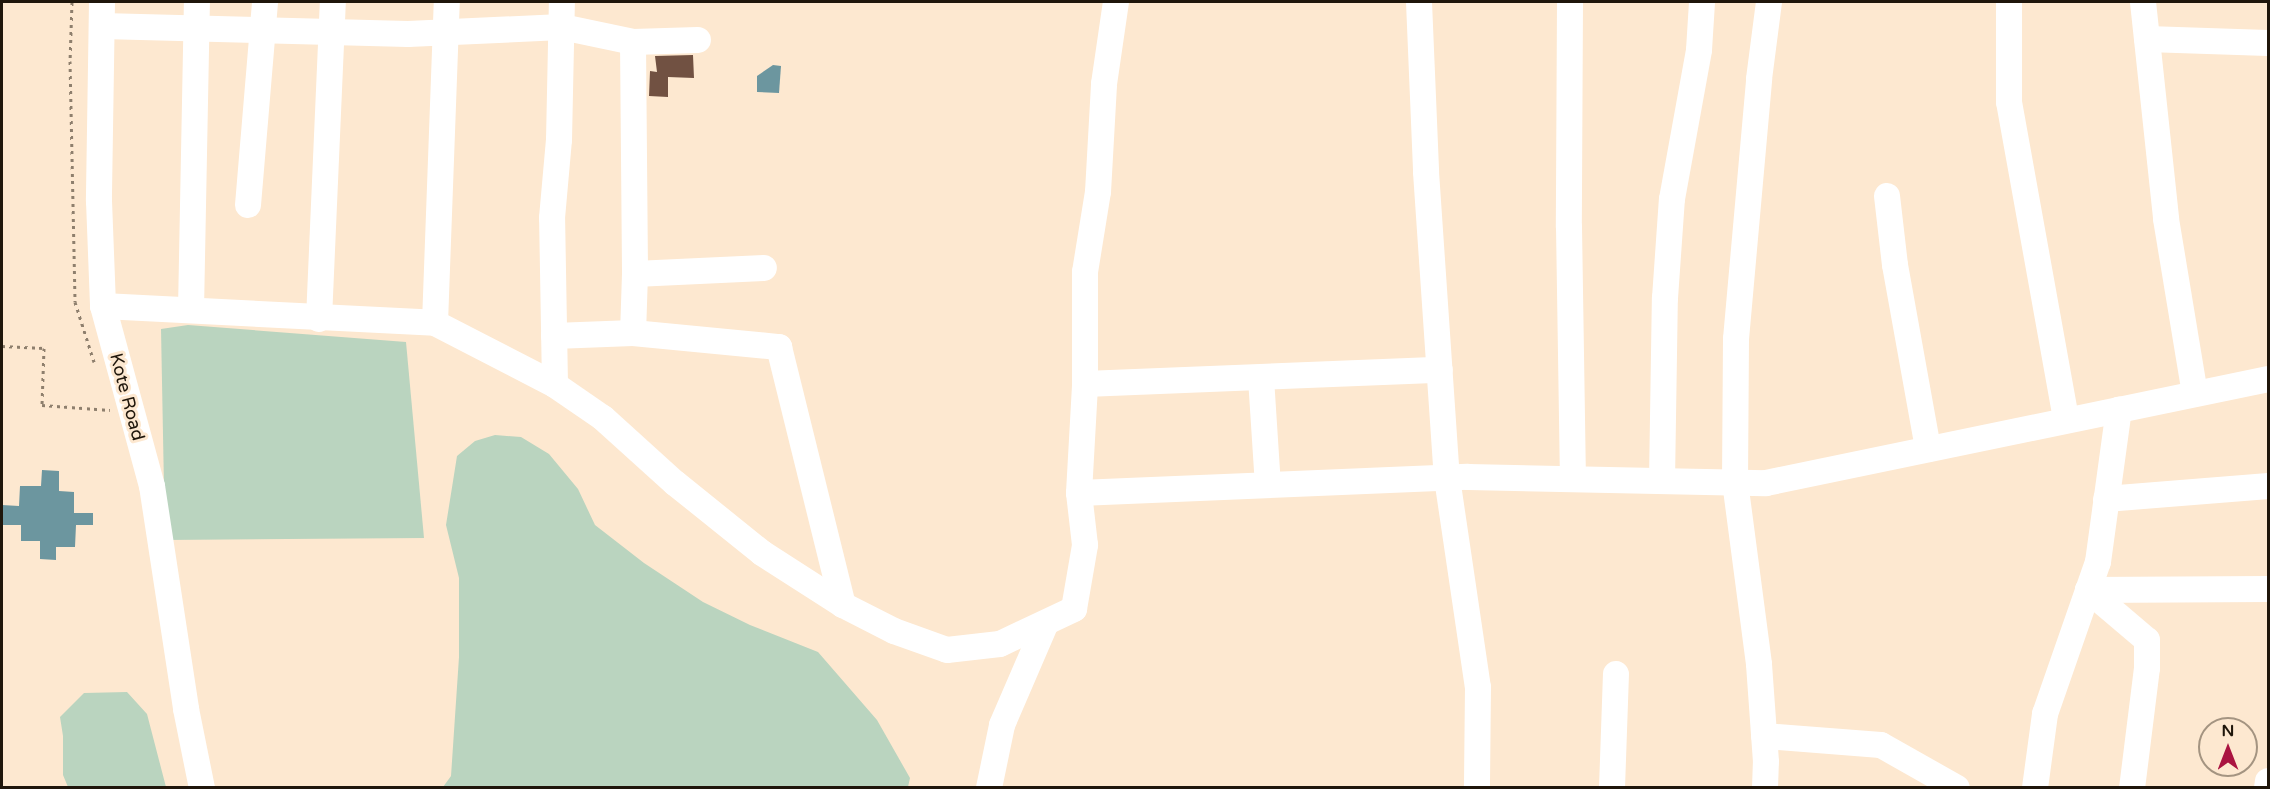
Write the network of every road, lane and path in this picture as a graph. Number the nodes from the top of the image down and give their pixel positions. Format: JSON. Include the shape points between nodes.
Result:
{"nodes":[{"id":1,"x":197,"y":2,"type":"edge"},
{"id":2,"x":265,"y":2,"type":"edge"},
{"id":3,"x":333,"y":2,"type":"edge"},
{"id":4,"x":447,"y":2,"type":"edge"},
{"id":5,"x":562,"y":2,"type":"edge"},
{"id":6,"x":1116,"y":2,"type":"edge"},
{"id":7,"x":1419,"y":2,"type":"edge"},
{"id":8,"x":1570,"y":2,"type":"edge"},
{"id":9,"x":1702,"y":2,"type":"edge"},
{"id":10,"x":1769,"y":2,"type":"edge"},
{"id":11,"x":2009,"y":2,"type":"edge"},
{"id":12,"x":2143,"y":2,"type":"edge"},
{"id":13,"x":102,"y":14,"type":"edge"},
{"id":14,"x":196,"y":27,"type":"junction"},
{"id":15,"x":562,"y":27,"type":"junction"},
{"id":16,"x":264,"y":29,"type":"junction"},
{"id":17,"x":332,"y":31,"type":"junction"},
{"id":18,"x":444,"y":32,"type":"junction"},
{"id":19,"x":2147,"y":39,"type":"junction"},
{"id":20,"x":698,"y":40,"type":"dead end"},
{"id":21,"x":633,"y":42,"type":"junction"},
{"id":22,"x":2268,"y":43,"type":"edge"},
{"id":23,"x":1887,"y":196,"type":"dead end"},
{"id":24,"x":248,"y":205,"type":"dead end"},
{"id":25,"x":764,"y":268,"type":"dead end"},
{"id":26,"x":635,"y":274,"type":"junction"},
{"id":27,"x":104,"y":306,"type":"junction"},
{"id":28,"x":191,"y":310,"type":"junction"},
{"id":29,"x":319,"y":318,"type":"junction"},
{"id":30,"x":435,"y":323,"type":"junction"},
{"id":31,"x":633,"y":333,"type":"junction"},
{"id":32,"x":554,"y":336,"type":"junction"},
{"id":33,"x":2,"y":346,"type":"edge"},
{"id":34,"x":1440,"y":370,"type":"junction"},
{"id":35,"x":1261,"y":378,"type":"junction"},
{"id":36,"x":2268,"y":379,"type":"edge"},
{"id":37,"x":1085,"y":384,"type":"junction"},
{"id":38,"x":555,"y":385,"type":"junction"},
{"id":39,"x":2195,"y":394,"type":"junction"},
{"id":40,"x":2119,"y":409,"type":"junction"},
{"id":41,"x":130,"y":411,"type":"junction"},
{"id":42,"x":2066,"y":420,"type":"junction"},
{"id":43,"x":1928,"y":449,"type":"junction"},
{"id":44,"x":1447,"y":478,"type":"junction"},
{"id":45,"x":1573,"y":479,"type":"junction"},
{"id":46,"x":1662,"y":481,"type":"junction"},
{"id":47,"x":1735,"y":482,"type":"junction"},
{"id":48,"x":1268,"y":485,"type":"junction"},
{"id":49,"x":2268,"y":486,"type":"edge"},
{"id":50,"x":1079,"y":493,"type":"junction"},
{"id":51,"x":2106,"y":499,"type":"junction"},
{"id":52,"x":2088,"y":590,"type":"junction"},
{"id":53,"x":2268,"y":590,"type":"edge"},
{"id":54,"x":843,"y":605,"type":"junction"},
{"id":55,"x":1045,"y":625,"type":"junction"},
{"id":56,"x":1616,"y":674,"type":"dead end"},
{"id":57,"x":1764,"y":736,"type":"junction"},
{"id":58,"x":2268,"y":781,"type":"edge"},
{"id":59,"x":202,"y":788,"type":"edge"},
{"id":60,"x":989,"y":788,"type":"edge"},
{"id":61,"x":1478,"y":788,"type":"edge"},
{"id":62,"x":1612,"y":788,"type":"edge"},
{"id":63,"x":1765,"y":788,"type":"edge"},
{"id":64,"x":1957,"y":788,"type":"edge"},
{"id":65,"x":2035,"y":788,"type":"edge"},
{"id":66,"x":2132,"y":788,"type":"edge"},
{"id":67,"x":2267,"y":788,"type":"edge"}],
"edges":[{"from":1,"to":14,"type":"street"},
{"from":2,"to":16,"type":"street"},
{"from":3,"to":17,"type":"street"},
{"from":4,"to":18,"type":"street"},
{"from":5,"to":15,"type":"street"},
{"from":6,"to":37,"type":"street","via":[[1104,84],[1098,192],[1085,272]]},
{"from":7,"to":34,"type":"street"},
{"from":8,"to":45,"type":"street"},
{"from":9,"to":46,"type":"street","via":[[1699,50],[1672,199],[1665,298]]},
{"from":10,"to":47,"type":"street","via":[[1736,339]]},
{"from":11,"to":42,"type":"street","via":[[2009,102]]},
{"from":12,"to":19,"type":"street"},
{"from":13,"to":14,"type":"street"},
{"from":13,"to":27,"type":"street","name":"Kote Road","via":[[99,201]]},
{"from":14,"to":16,"type":"street"},
{"from":14,"to":28,"type":"street"},
{"from":15,"to":18,"type":"street"},
{"from":15,"to":21,"type":"street"},
{"from":15,"to":32,"type":"street","via":[[552,218]]},
{"from":16,"to":17,"type":"street"},
{"from":16,"to":24,"type":"street"},
{"from":17,"to":18,"type":"street"},
{"from":17,"to":29,"type":"street"},
{"from":18,"to":30,"type":"street"},
{"from":19,"to":22,"type":"street"},
{"from":19,"to":39,"type":"street","via":[[2166,219]]},
{"from":20,"to":21,"type":"street"},
{"from":21,"to":26,"type":"street"},
{"from":23,"to":43,"type":"street","via":[[1895,265]]},
{"from":25,"to":26,"type":"street"},
{"from":26,"to":31,"type":"street"},
{"from":27,"to":28,"type":"street"},
{"from":27,"to":41,"type":"street","name":"Kote Road"},
{"from":28,"to":29,"type":"street"},
{"from":29,"to":30,"type":"street"},
{"from":30,"to":38,"type":"street"},
{"from":31,"to":32,"type":"street"},
{"from":31,"to":54,"type":"street","via":[[778,347]]},
{"from":32,"to":38,"type":"street"},
{"from":33,"to":41,"type":"path","via":[[44,348],[42,405]]},
{"from":34,"to":35,"type":"street"},
{"from":34,"to":44,"type":"street"},
{"from":35,"to":37,"type":"street"},
{"from":35,"to":48,"type":"street"},
{"from":36,"to":39,"type":"street"},
{"from":37,"to":50,"type":"street"},
{"from":38,"to":54,"type":"street","via":[[603,418],[762,553]]},
{"from":39,"to":40,"type":"street"},
{"from":40,"to":42,"type":"street"},
{"from":40,"to":51,"type":"street"},
{"from":41,"to":59,"type":"street","name":"Kote Road","via":[[153,486],[186,709]]},
{"from":42,"to":43,"type":"street"},
{"from":43,"to":47,"type":"street","via":[[1766,483]]},
{"from":44,"to":45,"type":"street"},
{"from":44,"to":48,"type":"street"},
{"from":44,"to":61,"type":"street","via":[[1478,687]]},
{"from":45,"to":46,"type":"street"},
{"from":46,"to":47,"type":"street"},
{"from":47,"to":57,"type":"street","via":[[1759,664]]},
{"from":48,"to":50,"type":"street"},
{"from":49,"to":51,"type":"street"},
{"from":50,"to":55,"type":"street","via":[[1085,545],[1074,609]]},
{"from":51,"to":52,"type":"street","via":[[2098,562]]},
{"from":52,"to":53,"type":"street"},
{"from":52,"to":65,"type":"street","via":[[2045,714]]},
{"from":52,"to":66,"type":"street","via":[[2146,640]]},
{"from":54,"to":55,"type":"street","via":[[894,631],[947,650],[1000,644]]},
{"from":55,"to":60,"type":"street","via":[[1002,724]]},
{"from":56,"to":62,"type":"street"},
{"from":57,"to":63,"type":"street"},
{"from":57,"to":64,"type":"street","via":[[1881,745]]},
{"from":58,"to":67,"type":"street"}]}
